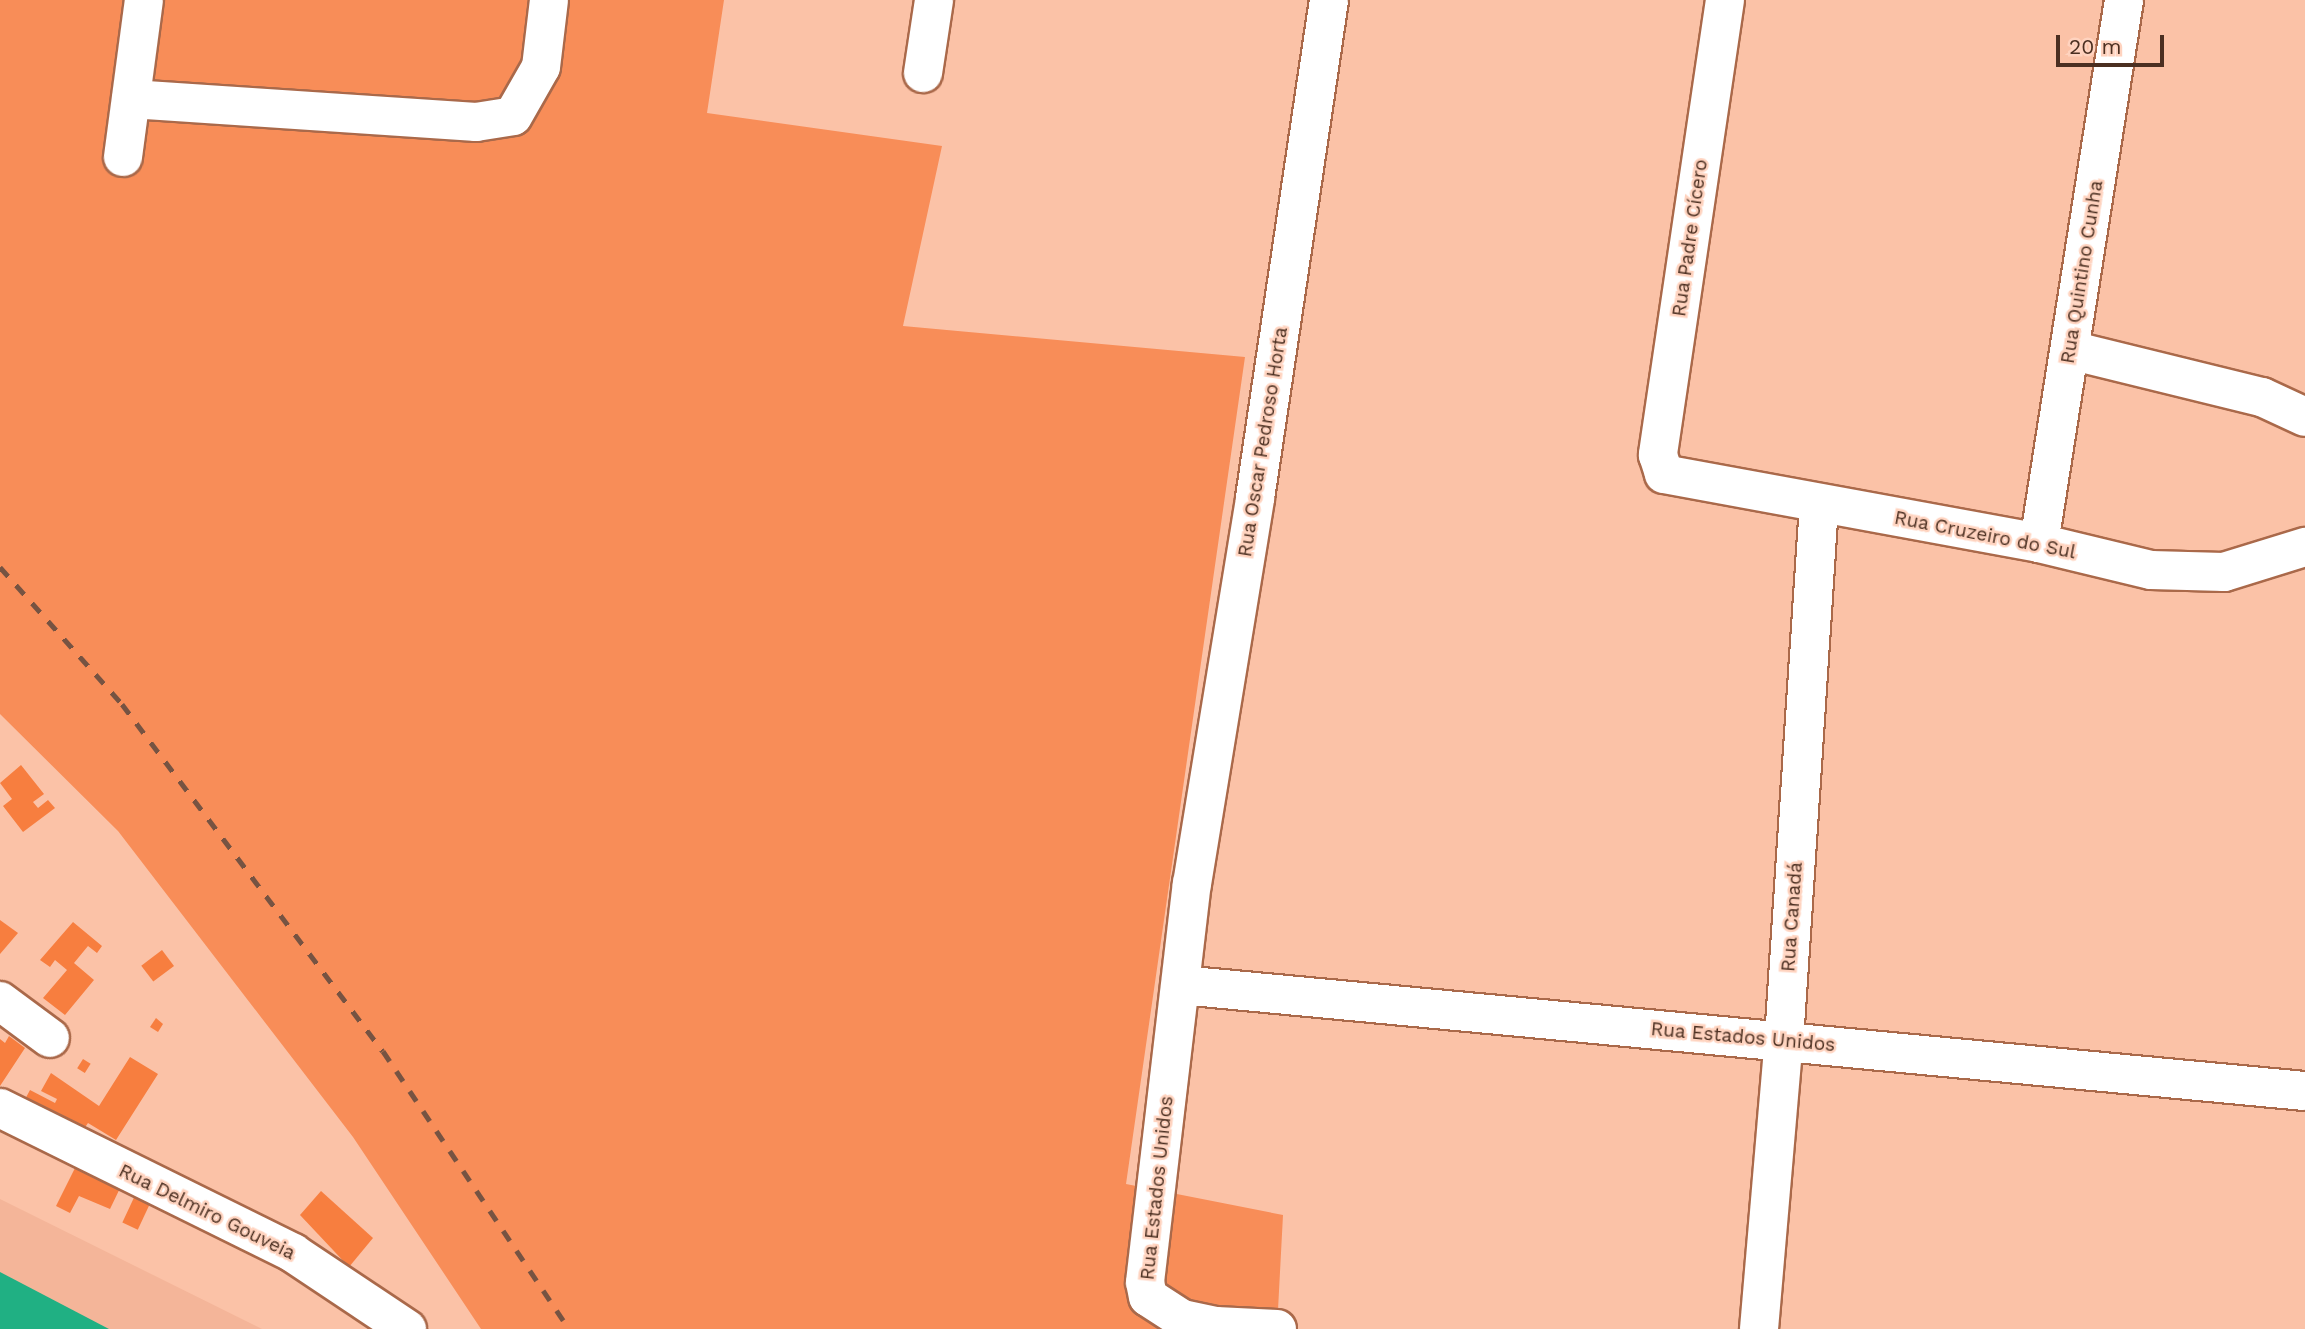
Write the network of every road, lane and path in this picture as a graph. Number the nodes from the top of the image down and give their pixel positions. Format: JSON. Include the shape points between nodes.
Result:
{"nodes":[{"id":1,"x":144,"y":0,"type":"edge"},
{"id":2,"x":550,"y":0,"type":"edge"},
{"id":3,"x":934,"y":0,"type":"edge"},
{"id":4,"x":1329,"y":0,"type":"edge"},
{"id":5,"x":1725,"y":0,"type":"edge"},
{"id":6,"x":2124,"y":0,"type":"edge"},
{"id":7,"x":923,"y":73,"type":"dead end"},
{"id":8,"x":131,"y":99,"type":"junction"},
{"id":9,"x":123,"y":157,"type":"dead end"},
{"id":10,"x":2070,"y":350,"type":"junction"},
{"id":11,"x":2305,"y":417,"type":"edge"},
{"id":12,"x":1664,"y":474,"type":"joint"},
{"id":13,"x":1819,"y":504,"type":"junction"},
{"id":14,"x":2039,"y":543,"type":"junction"},
{"id":15,"x":2305,"y":547,"type":"edge"},
{"id":16,"x":1192,"y":884,"type":"joint"},
{"id":17,"x":1181,"y":985,"type":"junction"},
{"id":18,"x":0,"y":1001,"type":"edge"},
{"id":19,"x":50,"y":1038,"type":"dead end"},
{"id":20,"x":1784,"y":1040,"type":"junction"},
{"id":21,"x":2305,"y":1091,"type":"edge"},
{"id":22,"x":0,"y":1108,"type":"edge"},
{"id":23,"x":407,"y":1329,"type":"edge"},
{"id":24,"x":1277,"y":1329,"type":"edge"},
{"id":25,"x":1759,"y":1329,"type":"edge"}],
"edges":[{"from":1,"to":8,"type":"street"},
{"from":2,"to":8,"type":"street","via":[[541,67],[513,116],[477,122]]},
{"from":3,"to":7,"type":"street"},
{"from":4,"to":16,"type":"street","name":"Rua Oscar Pedroso Horta"},
{"from":5,"to":12,"type":"street","name":"Rua Padre Cícero","via":[[1658,454]]},
{"from":6,"to":10,"type":"street","name":"Rua Quintino Cunha"},
{"from":8,"to":9,"type":"street"},
{"from":10,"to":11,"type":"street","via":[[2262,397]]},
{"from":10,"to":14,"type":"street","name":"Rua Quintino Cunha"},
{"from":12,"to":13,"type":"street","name":"Rua Cruzeiro do Sul"},
{"from":13,"to":14,"type":"street","name":"Rua Cruzeiro do Sul"},
{"from":13,"to":20,"type":"street","name":"Rua Canadá"},
{"from":14,"to":15,"type":"street","name":"Rua Cruzeiro do Sul","via":[[2151,570],[2224,572]]},
{"from":16,"to":17,"type":"street","name":"Rua Estados Unidos"},
{"from":17,"to":20,"type":"street","name":"Rua Estados Unidos"},
{"from":17,"to":24,"type":"street","name":"Rua Estados Unidos","via":[[1145,1282],[1148,1297],[1182,1319]]},
{"from":18,"to":19,"type":"street"},
{"from":20,"to":21,"type":"street","name":"Rua Estados Unidos"},
{"from":20,"to":25,"type":"street","name":"Rua Canadá"},
{"from":22,"to":23,"type":"street","name":"Rua Delmiro Gouveia","via":[[293,1253]]}]}
